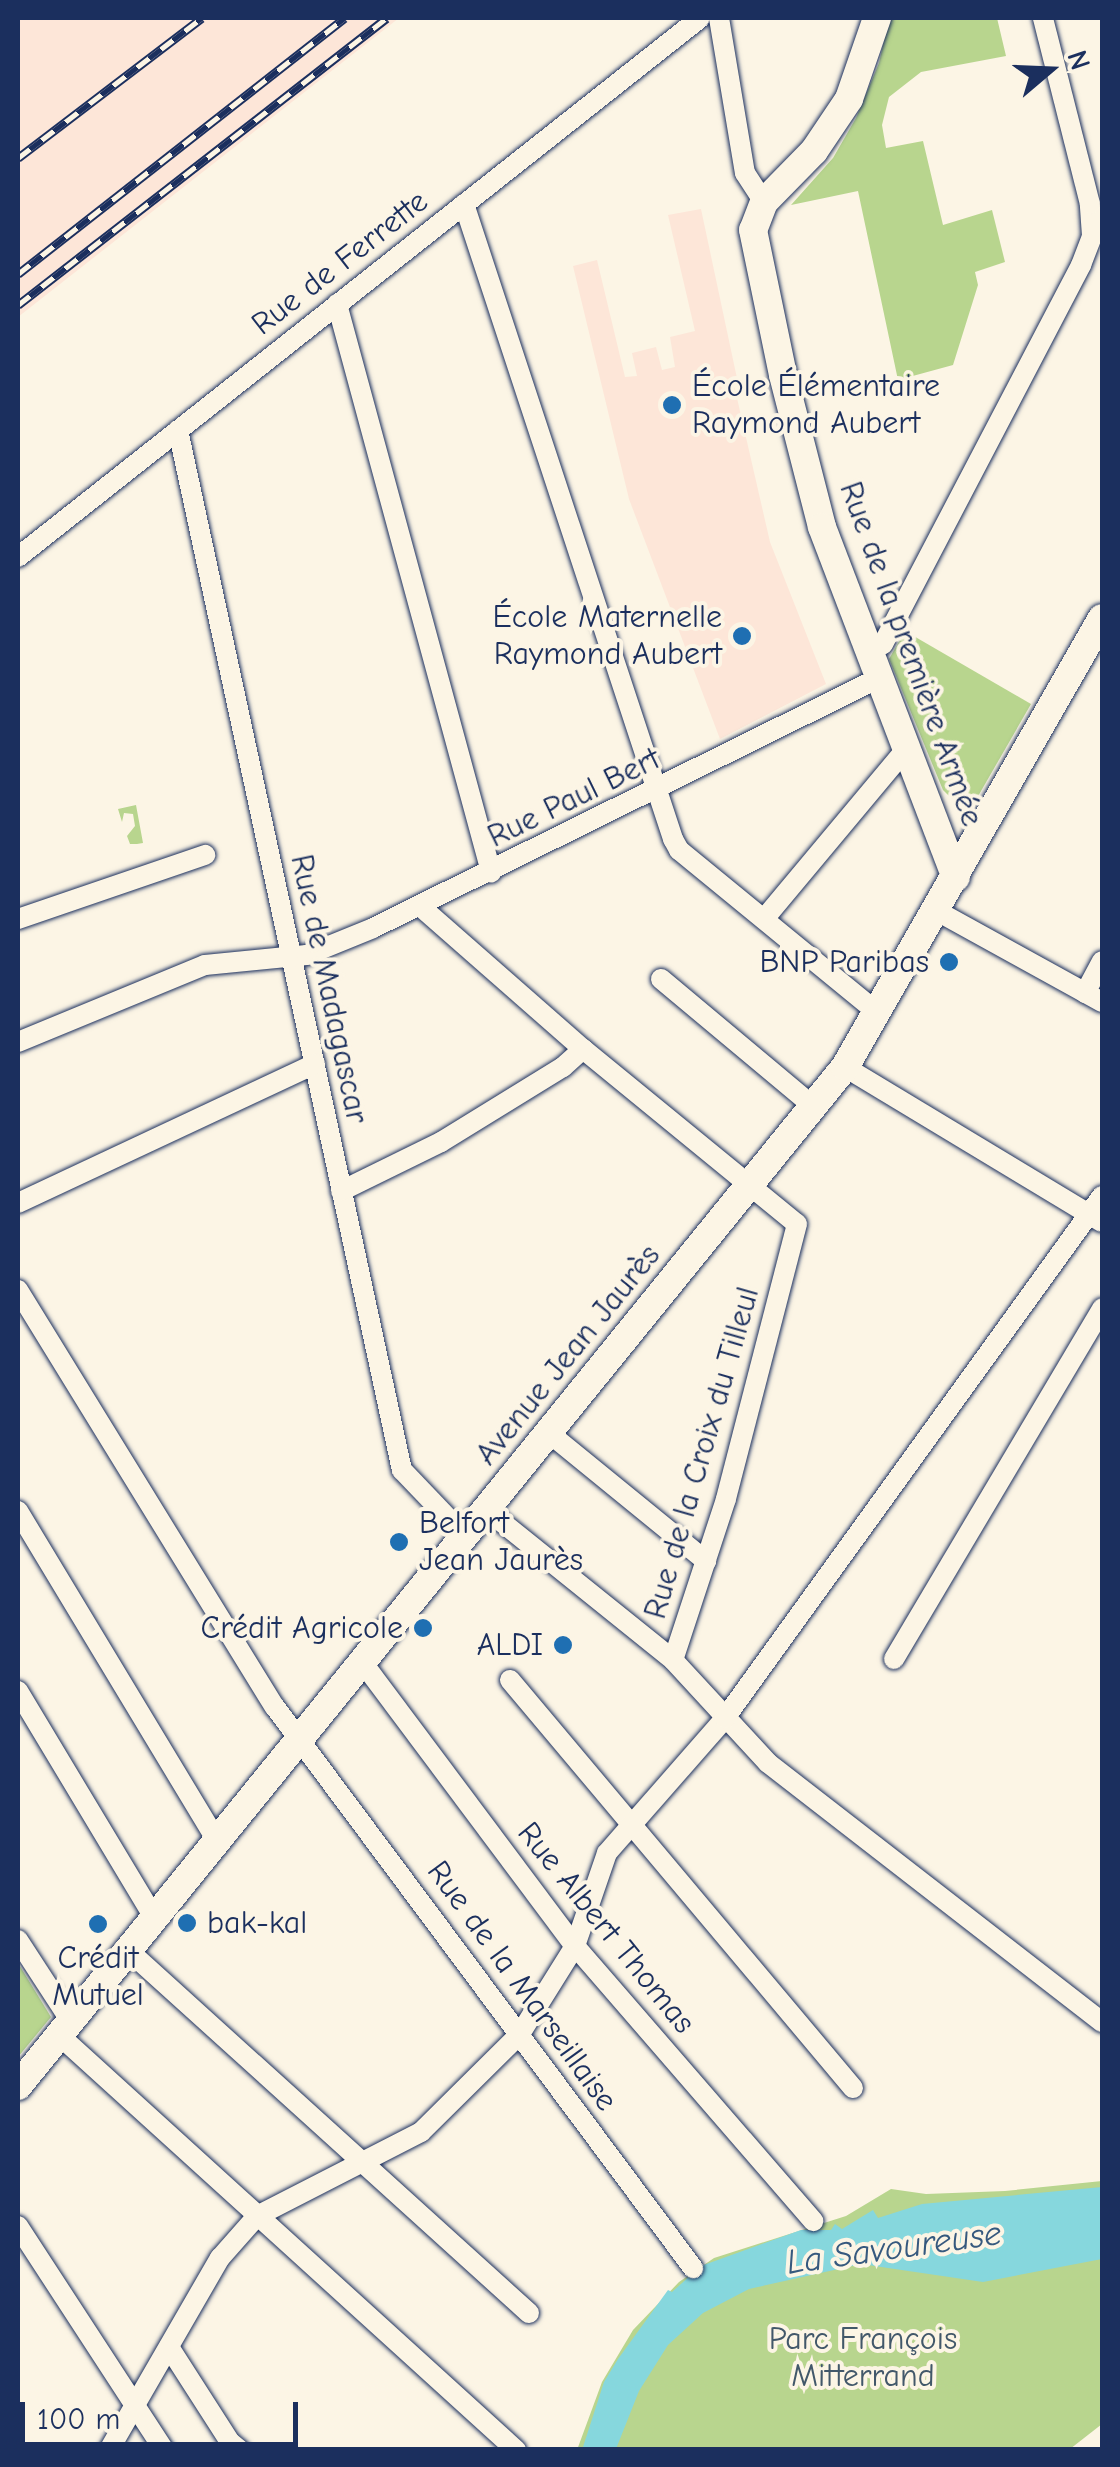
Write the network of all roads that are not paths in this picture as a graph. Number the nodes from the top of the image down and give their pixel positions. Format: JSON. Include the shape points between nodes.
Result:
{"nodes":[{"id":1,"x":700,"y":18,"type":"edge"},
{"id":2,"x":719,"y":18,"type":"edge"},
{"id":3,"x":877,"y":18,"type":"edge"},
{"id":4,"x":1044,"y":18,"type":"edge"},
{"id":5,"x":764,"y":202,"type":"junction"},
{"id":6,"x":464,"y":204,"type":"junction"},
{"id":7,"x":337,"y":304,"type":"junction"},
{"id":8,"x":178,"y":430,"type":"junction"},
{"id":9,"x":18,"y":557,"type":"edge"},
{"id":10,"x":1102,"y":618,"type":"edge"},
{"id":11,"x":872,"y":666,"type":"junction"},
{"id":12,"x":906,"y":748,"type":"junction"},
{"id":13,"x":656,"y":792,"type":"junction"},
{"id":14,"x":205,"y":854,"type":"dead end"},
{"id":15,"x":491,"y":872,"type":"junction"},
{"id":16,"x":956,"y":877,"type":"junction"},
{"id":17,"x":420,"y":906,"type":"junction"},
{"id":18,"x":937,"y":911,"type":"junction"},
{"id":19,"x":18,"y":919,"type":"edge"},
{"id":20,"x":764,"y":919,"type":"junction"},
{"id":21,"x":291,"y":956,"type":"junction"},
{"id":22,"x":1102,"y":961,"type":"edge"},
{"id":23,"x":661,"y":979,"type":"dead end"},
{"id":24,"x":1094,"y":998,"type":"edge"},
{"id":25,"x":877,"y":1012,"type":"junction"},
{"id":26,"x":18,"y":1042,"type":"edge"},
{"id":27,"x":583,"y":1049,"type":"junction"},
{"id":28,"x":315,"y":1064,"type":"junction"},
{"id":29,"x":846,"y":1067,"type":"junction"},
{"id":30,"x":814,"y":1107,"type":"junction"},
{"id":31,"x":750,"y":1186,"type":"junction"},
{"id":32,"x":342,"y":1191,"type":"junction"},
{"id":33,"x":1102,"y":1196,"type":"edge"},
{"id":34,"x":18,"y":1203,"type":"edge"},
{"id":35,"x":1096,"y":1219,"type":"edge"},
{"id":36,"x":18,"y":1290,"type":"edge"},
{"id":37,"x":1102,"y":1308,"type":"edge"},
{"id":38,"x":549,"y":1433,"type":"junction"},
{"id":39,"x":18,"y":1511,"type":"edge"},
{"id":40,"x":488,"y":1511,"type":"junction"},
{"id":41,"x":466,"y":1537,"type":"junction"},
{"id":42,"x":706,"y":1561,"type":"junction"},
{"id":43,"x":894,"y":1659,"type":"dead end"},
{"id":44,"x":673,"y":1660,"type":"junction"},
{"id":45,"x":364,"y":1663,"type":"junction"},
{"id":46,"x":510,"y":1680,"type":"dead end"},
{"id":47,"x":18,"y":1691,"type":"edge"},
{"id":48,"x":725,"y":1718,"type":"junction"},
{"id":49,"x":303,"y":1740,"type":"junction"},
{"id":50,"x":629,"y":1826,"type":"junction"},
{"id":51,"x":218,"y":1842,"type":"junction"},
{"id":52,"x":155,"y":1919,"type":"junction"},
{"id":53,"x":18,"y":1940,"type":"edge"},
{"id":54,"x":575,"y":1946,"type":"junction"},
{"id":55,"x":130,"y":1952,"type":"junction"},
{"id":56,"x":1102,"y":2022,"type":"edge"},
{"id":57,"x":66,"y":2030,"type":"junction"},
{"id":58,"x":520,"y":2034,"type":"junction"},
{"id":59,"x":18,"y":2086,"type":"edge"},
{"id":60,"x":853,"y":2088,"type":"dead end"},
{"id":61,"x":364,"y":2162,"type":"junction"},
{"id":62,"x":257,"y":2216,"type":"junction"},
{"id":63,"x":813,"y":2221,"type":"dead end"},
{"id":64,"x":18,"y":2226,"type":"edge"},
{"id":65,"x":693,"y":2268,"type":"dead end"},
{"id":66,"x":530,"y":2313,"type":"dead end"},
{"id":67,"x":168,"y":2347,"type":"junction"},
{"id":68,"x":135,"y":2404,"type":"junction"},
{"id":69,"x":110,"y":2450,"type":"edge"},
{"id":70,"x":164,"y":2450,"type":"edge"},
{"id":71,"x":240,"y":2450,"type":"edge"},
{"id":72,"x":516,"y":2450,"type":"edge"}],
"edges":[{"from":1,"to":6,"type":"street","name":"Rue de Ferrette"},
{"from":2,"to":5,"type":"street","via":[[745,173]]},
{"from":3,"to":5,"type":"main road","via":[[849,99],[814,151]]},
{"from":4,"to":11,"type":"street","via":[[1092,236]]},
{"from":5,"to":11,"type":"main road","name":"Rue de la première Armée","via":[[754,230],[783,375],[822,528]]},
{"from":6,"to":7,"type":"street","name":"Rue de Ferrette"},
{"from":6,"to":13,"type":"street"},
{"from":7,"to":8,"type":"street","name":"Rue de Ferrette"},
{"from":7,"to":15,"type":"street"},
{"from":8,"to":9,"type":"street","name":"Rue de Ferrette"},
{"from":8,"to":21,"type":"street","name":"Rue de Madagascar"},
{"from":10,"to":16,"type":"main road","name":"Avenue Jean Jaurès"},
{"from":11,"to":12,"type":"main road","name":"Rue de la première Armée"},
{"from":11,"to":13,"type":"street","name":"Rue Paul Bert"},
{"from":12,"to":16,"type":"main road","name":"Rue de la première Armée"},
{"from":12,"to":20,"type":"street"},
{"from":13,"to":15,"type":"street","name":"Rue Paul Bert"},
{"from":13,"to":20,"type":"street","via":[[680,850]]},
{"from":14,"to":19,"type":"street"},
{"from":15,"to":17,"type":"street","name":"Rue Paul Bert"},
{"from":16,"to":18,"type":"main road","name":"Avenue Jean Jaurès"},
{"from":17,"to":21,"type":"street","name":"Rue Paul Bert"},
{"from":17,"to":27,"type":"street"},
{"from":18,"to":24,"type":"street"},
{"from":18,"to":25,"type":"main road","name":"Avenue Jean Jaurès"},
{"from":20,"to":25,"type":"street"},
{"from":21,"to":26,"type":"street","name":"Rue Paul Bert","via":[[206,965]]},
{"from":21,"to":28,"type":"street","name":"Rue de Madagascar"},
{"from":22,"to":24,"type":"street"},
{"from":23,"to":30,"type":"street"},
{"from":25,"to":29,"type":"main road","name":"Avenue Jean Jaurès"},
{"from":27,"to":31,"type":"street"},
{"from":27,"to":32,"type":"street","via":[[441,1142]]},
{"from":28,"to":32,"type":"street","name":"Rue de Madagascar"},
{"from":28,"to":34,"type":"street"},
{"from":29,"to":30,"type":"main road","name":"Avenue Jean Jaurès"},
{"from":29,"to":35,"type":"street"},
{"from":30,"to":31,"type":"main road","name":"Avenue Jean Jaurès"},
{"from":31,"to":38,"type":"main road","name":"Avenue Jean Jaurès"},
{"from":31,"to":42,"type":"street","name":"Rue de la Croix du Tilleul","via":[[797,1224]]},
{"from":32,"to":41,"type":"street","name":"Rue de Madagascar","via":[[402,1470]]},
{"from":33,"to":35,"type":"street"},
{"from":35,"to":48,"type":"street"},
{"from":36,"to":49,"type":"street","name":"Rue de la Marseillaise","via":[[275,1707]]},
{"from":37,"to":43,"type":"street"},
{"from":38,"to":40,"type":"main road","name":"Avenue Jean Jaurès"},
{"from":38,"to":42,"type":"street"},
{"from":39,"to":51,"type":"street"},
{"from":40,"to":41,"type":"main road","name":"Avenue Jean Jaurès"},
{"from":40,"to":44,"type":"street"},
{"from":41,"to":45,"type":"main road","name":"Avenue Jean Jaurès"},
{"from":42,"to":44,"type":"street","name":"Rue de la Croix du Tilleul"},
{"from":44,"to":48,"type":"street","name":"Rue de la Croix du Tilleul"},
{"from":45,"to":49,"type":"main road","name":"Avenue Jean Jaurès"},
{"from":45,"to":54,"type":"street","name":"Rue Albert Thomas"},
{"from":46,"to":50,"type":"street"},
{"from":47,"to":52,"type":"street"},
{"from":48,"to":50,"type":"street"},
{"from":48,"to":56,"type":"street","name":"Rue de la Croix du Tilleul","via":[[768,1763]]},
{"from":49,"to":51,"type":"main road","name":"Avenue Jean Jaurès"},
{"from":49,"to":58,"type":"street","name":"Rue de la Marseillaise"},
{"from":50,"to":54,"type":"street","via":[[607,1853]]},
{"from":50,"to":60,"type":"street"},
{"from":51,"to":52,"type":"main road","name":"Avenue Jean Jaurès"},
{"from":52,"to":55,"type":"main road","name":"Avenue Jean Jaurès"},
{"from":53,"to":57,"type":"street"},
{"from":54,"to":58,"type":"street"},
{"from":54,"to":63,"type":"street","name":"Rue Albert Thomas"},
{"from":55,"to":57,"type":"main road","name":"Avenue Jean Jaurès"},
{"from":55,"to":61,"type":"street"},
{"from":57,"to":59,"type":"main road","name":"Avenue Jean Jaurès"},
{"from":57,"to":62,"type":"street"},
{"from":58,"to":61,"type":"street","via":[[422,2132]]},
{"from":58,"to":65,"type":"street","name":"Rue de la Marseillaise"},
{"from":61,"to":62,"type":"street"},
{"from":61,"to":66,"type":"street"},
{"from":62,"to":67,"type":"street","via":[[220,2258]]},
{"from":62,"to":72,"type":"street"},
{"from":64,"to":68,"type":"street"},
{"from":67,"to":68,"type":"street"},
{"from":67,"to":71,"type":"street"},
{"from":68,"to":69,"type":"street"},
{"from":68,"to":70,"type":"street"}]}
